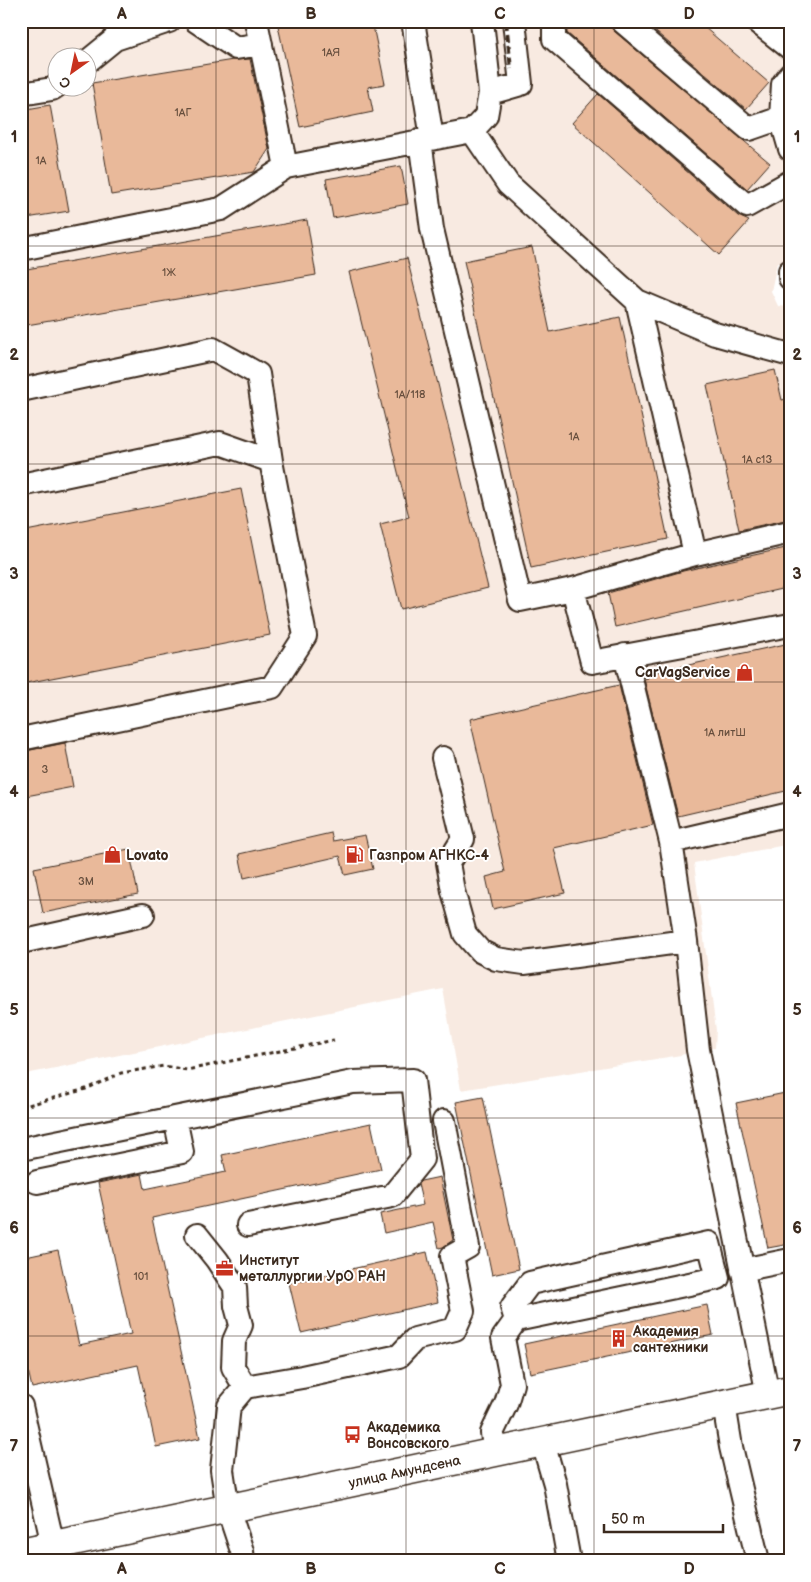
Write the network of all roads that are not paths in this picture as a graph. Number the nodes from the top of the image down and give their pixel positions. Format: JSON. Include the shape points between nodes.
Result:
{"nodes":[{"id":1,"x":169,"y":21,"type":"edge"},
{"id":2,"x":196,"y":21,"type":"edge"},
{"id":3,"x":256,"y":21,"type":"edge"},
{"id":4,"x":413,"y":21,"type":"edge"},
{"id":5,"x":482,"y":21,"type":"edge"},
{"id":6,"x":514,"y":21,"type":"edge"},
{"id":7,"x":554,"y":21,"type":"edge"},
{"id":8,"x":622,"y":21,"type":"edge"},
{"id":9,"x":756,"y":21,"type":"edge"},
{"id":10,"x":118,"y":30,"type":"edge"},
{"id":11,"x":261,"y":44,"type":"junction"},
{"id":12,"x":790,"y":48,"type":"edge"},
{"id":13,"x":98,"y":51,"type":"edge"},
{"id":14,"x":790,"y":75,"type":"edge"},
{"id":15,"x":48,"y":90,"type":"edge"},
{"id":16,"x":490,"y":93,"type":"junction"},
{"id":17,"x":21,"y":94,"type":"edge"},
{"id":18,"x":781,"y":118,"type":"junction"},
{"id":19,"x":472,"y":131,"type":"junction"},
{"id":20,"x":426,"y":139,"type":"junction"},
{"id":21,"x":790,"y":149,"type":"edge"},
{"id":22,"x":286,"y":167,"type":"junction"},
{"id":23,"x":790,"y":182,"type":"edge"},
{"id":24,"x":21,"y":249,"type":"edge"},
{"id":25,"x":790,"y":271,"type":"edge"},
{"id":26,"x":790,"y":278,"type":"edge"},
{"id":27,"x":637,"y":301,"type":"junction"},
{"id":28,"x":790,"y":356,"type":"edge"},
{"id":29,"x":21,"y":390,"type":"edge"},
{"id":30,"x":271,"y":461,"type":"junction"},
{"id":31,"x":21,"y":485,"type":"edge"},
{"id":32,"x":790,"y":532,"type":"edge"},
{"id":33,"x":695,"y":554,"type":"junction"},
{"id":34,"x":573,"y":589,"type":"junction"},
{"id":35,"x":790,"y":625,"type":"edge"},
{"id":36,"x":625,"y":655,"type":"junction"},
{"id":37,"x":21,"y":739,"type":"edge"},
{"id":38,"x":443,"y":758,"type":"dead end"},
{"id":39,"x":790,"y":814,"type":"edge"},
{"id":40,"x":671,"y":842,"type":"junction"},
{"id":41,"x":143,"y":915,"type":"dead end"},
{"id":42,"x":686,"y":941,"type":"junction"},
{"id":43,"x":21,"y":942,"type":"edge"},
{"id":44,"x":175,"y":1118,"type":"junction"},
{"id":45,"x":444,"y":1121,"type":"dead end"},
{"id":46,"x":21,"y":1149,"type":"edge"},
{"id":47,"x":37,"y":1182,"type":"dead end"},
{"id":48,"x":248,"y":1225,"type":"dead end"},
{"id":49,"x":197,"y":1235,"type":"dead end"},
{"id":50,"x":790,"y":1260,"type":"edge"},
{"id":51,"x":742,"y":1270,"type":"junction"},
{"id":52,"x":516,"y":1320,"type":"junction"},
{"id":53,"x":245,"y":1387,"type":"junction"},
{"id":54,"x":779,"y":1392,"type":"edge"},
{"id":55,"x":724,"y":1404,"type":"junction"},
{"id":56,"x":21,"y":1406,"type":"edge"},
{"id":57,"x":543,"y":1443,"type":"junction"},
{"id":58,"x":494,"y":1453,"type":"junction"},
{"id":59,"x":228,"y":1509,"type":"junction"},
{"id":60,"x":53,"y":1545,"type":"junction"},
{"id":61,"x":21,"y":1552,"type":"edge"},
{"id":62,"x":243,"y":1561,"type":"edge"},
{"id":63,"x":569,"y":1561,"type":"edge"},
{"id":64,"x":758,"y":1561,"type":"edge"}],
"edges":[{"from":1,"to":10,"type":"street"},
{"from":2,"to":11,"type":"street","via":[[236,48]]},
{"from":3,"to":11,"type":"street"},
{"from":4,"to":20,"type":"street"},
{"from":5,"to":16,"type":"street"},
{"from":6,"to":16,"type":"street","via":[[521,84]]},
{"from":7,"to":23,"type":"street","via":[[554,39],[747,206]]},
{"from":8,"to":18,"type":"street","via":[[749,129]]},
{"from":9,"to":12,"type":"street"},
{"from":10,"to":13,"type":"street"},
{"from":11,"to":22,"type":"street"},
{"from":14,"to":18,"type":"street","via":[[783,84]]},
{"from":15,"to":17,"type":"street"},
{"from":16,"to":19,"type":"street","via":[[486,116]]},
{"from":18,"to":21,"type":"street"},
{"from":19,"to":20,"type":"street"},
{"from":19,"to":27,"type":"street","via":[[508,184]]},
{"from":20,"to":22,"type":"street"},
{"from":20,"to":34,"type":"street","via":[[432,229],[520,600]]},
{"from":22,"to":24,"type":"street","via":[[221,209]]},
{"from":25,"to":26,"type":"street"},
{"from":27,"to":28,"type":"street","via":[[714,334]]},
{"from":27,"to":33,"type":"street"},
{"from":29,"to":30,"type":"street","via":[[213,349],[258,374]]},
{"from":30,"to":31,"type":"street","via":[[220,443]]},
{"from":30,"to":37,"type":"street","via":[[305,636],[272,687]]},
{"from":32,"to":33,"type":"street"},
{"from":33,"to":34,"type":"street"},
{"from":34,"to":36,"type":"street","via":[[592,662]]},
{"from":35,"to":36,"type":"street"},
{"from":36,"to":40,"type":"street"},
{"from":38,"to":42,"type":"street","via":[[463,839],[448,863],[453,891],[465,934],[480,952],[496,959],[524,963]]},
{"from":39,"to":40,"type":"street"},
{"from":40,"to":42,"type":"street"},
{"from":41,"to":43,"type":"street"},
{"from":42,"to":51,"type":"street","via":[[698,1050]]},
{"from":44,"to":46,"type":"street"},
{"from":44,"to":47,"type":"street","via":[[182,1152]]},
{"from":44,"to":48,"type":"street","via":[[353,1082],[413,1080],[422,1159],[392,1196]]},
{"from":45,"to":53,"type":"street","via":[[468,1247],[452,1256],[463,1311],[455,1329],[415,1339],[399,1356]]},
{"from":49,"to":53,"type":"street","via":[[235,1287],[241,1325],[234,1341],[233,1367]]},
{"from":50,"to":51,"type":"street"},
{"from":51,"to":54,"type":"street"},
{"from":52,"to":52,"type":"street","via":[[718,1278],[709,1243],[530,1283],[512,1307]]},
{"from":52,"to":58,"type":"street","via":[[503,1338],[512,1384],[492,1433]]},
{"from":53,"to":59,"type":"street","via":[[229,1406],[222,1470]]},
{"from":54,"to":55,"type":"main road","name":"улица Амундсена"},
{"from":55,"to":57,"type":"main road","name":"улица Амундсена"},
{"from":55,"to":64,"type":"street"},
{"from":56,"to":60,"type":"street"},
{"from":57,"to":58,"type":"main road","name":"улица Амундсена"},
{"from":57,"to":63,"type":"street","via":[[555,1484]]},
{"from":58,"to":59,"type":"main road","name":"улица Амундсена"},
{"from":59,"to":60,"type":"main road","name":"улица Амундсена"},
{"from":59,"to":62,"type":"street"},
{"from":60,"to":61,"type":"main road","name":"улица Амундсена"}]}
